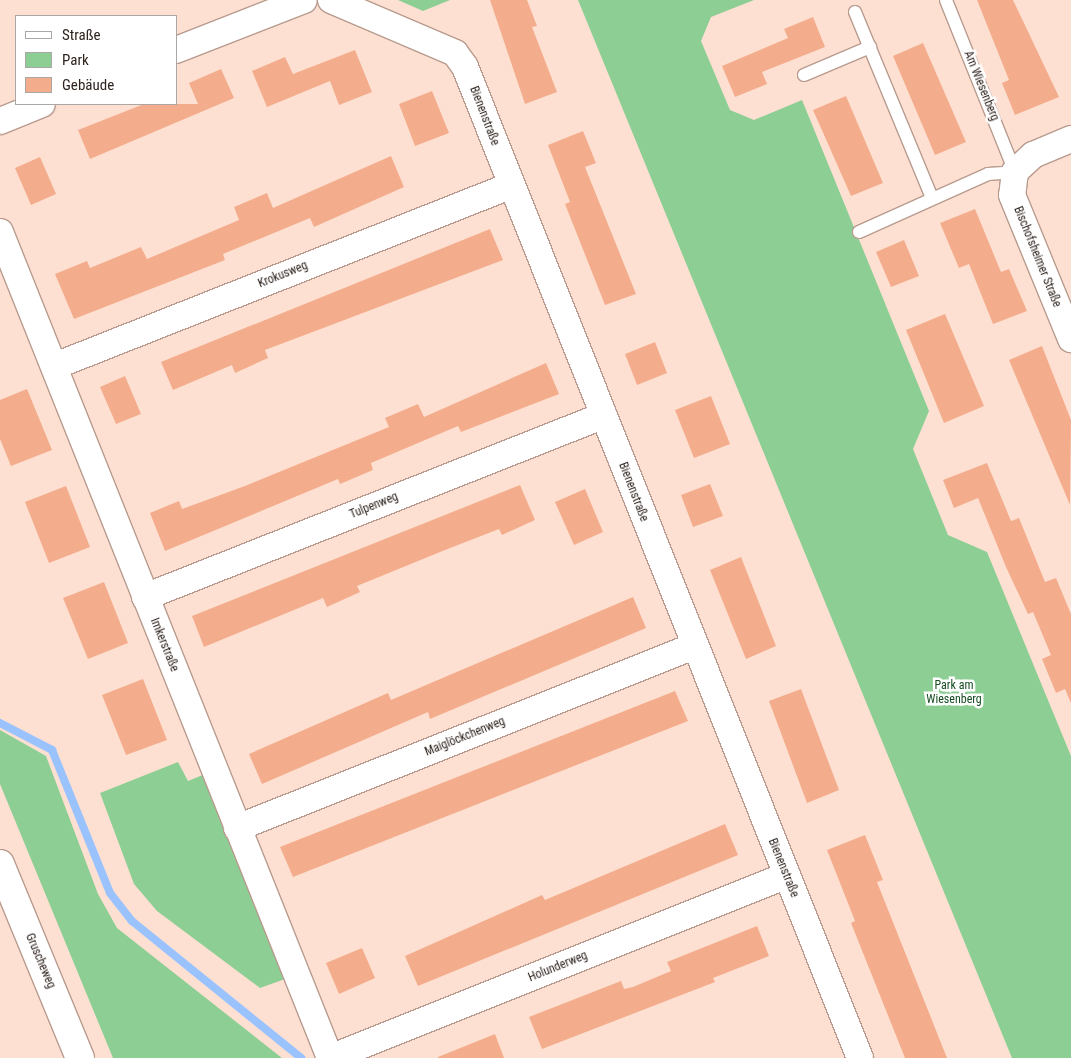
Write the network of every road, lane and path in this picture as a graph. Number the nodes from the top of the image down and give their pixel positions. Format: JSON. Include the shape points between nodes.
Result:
{"nodes":[{"id":1,"x":304,"y":0,"type":"edge"},
{"id":2,"x":331,"y":0,"type":"edge"},
{"id":3,"x":946,"y":0,"type":"edge"},
{"id":4,"x":855,"y":12,"type":"dead end"},
{"id":5,"x":870,"y":47,"type":"junction"},
{"id":6,"x":178,"y":49,"type":"edge"},
{"id":7,"x":804,"y":75,"type":"dead end"},
{"id":8,"x":39,"y":105,"type":"edge"},
{"id":9,"x":0,"y":120,"type":"edge"},
{"id":10,"x":1071,"y":139,"type":"edge"},
{"id":11,"x":1015,"y":172,"type":"junction"},
{"id":12,"x":511,"y":185,"type":"junction"},
{"id":13,"x":932,"y":198,"type":"junction"},
{"id":14,"x":0,"y":232,"type":"edge"},
{"id":15,"x":860,"y":232,"type":"dead end"},
{"id":16,"x":1071,"y":339,"type":"edge"},
{"id":17,"x":55,"y":366,"type":"junction"},
{"id":18,"x":603,"y":416,"type":"junction"},
{"id":19,"x":145,"y":597,"type":"junction"},
{"id":20,"x":694,"y":646,"type":"junction"},
{"id":21,"x":237,"y":828,"type":"junction"},
{"id":22,"x":0,"y":864,"type":"edge"},
{"id":23,"x":786,"y":876,"type":"junction"},
{"id":24,"x":80,"y":1058,"type":"edge"},
{"id":25,"x":330,"y":1058,"type":"edge"},
{"id":26,"x":860,"y":1058,"type":"edge"}],
"edges":[{"from":1,"to":6,"type":"street"},
{"from":2,"to":12,"type":"street","name":"Bienenstraße","via":[[455,53]]},
{"from":3,"to":11,"type":"lane","name":"Am Wiesenberg"},
{"from":4,"to":5,"type":"lane"},
{"from":5,"to":7,"type":"lane"},
{"from":5,"to":13,"type":"lane"},
{"from":8,"to":9,"type":"street"},
{"from":10,"to":11,"type":"street","via":[[1033,155]]},
{"from":11,"to":13,"type":"lane","via":[[988,174]]},
{"from":11,"to":16,"type":"street","name":"Bischofsheimer Straße","via":[[1012,195]]},
{"from":12,"to":17,"type":"street","name":"Krokusweg"},
{"from":12,"to":18,"type":"street","name":"Bienenstraße"},
{"from":13,"to":15,"type":"lane"},
{"from":14,"to":17,"type":"street","name":"Imkerstraße"},
{"from":17,"to":19,"type":"street","name":"Imkerstraße"},
{"from":18,"to":19,"type":"street","name":"Tulpenweg"},
{"from":18,"to":20,"type":"street","name":"Bienenstraße"},
{"from":19,"to":21,"type":"street","name":"Imkerstraße"},
{"from":20,"to":21,"type":"street","name":"Maiglöckchenweg"},
{"from":20,"to":23,"type":"street","name":"Bienenstraße"},
{"from":21,"to":25,"type":"street","name":"Imkerstraße"},
{"from":22,"to":24,"type":"street","name":"Gruscheweg"},
{"from":23,"to":25,"type":"street","name":"Holunderweg"},
{"from":23,"to":26,"type":"street","name":"Bienenstraße"}]}
